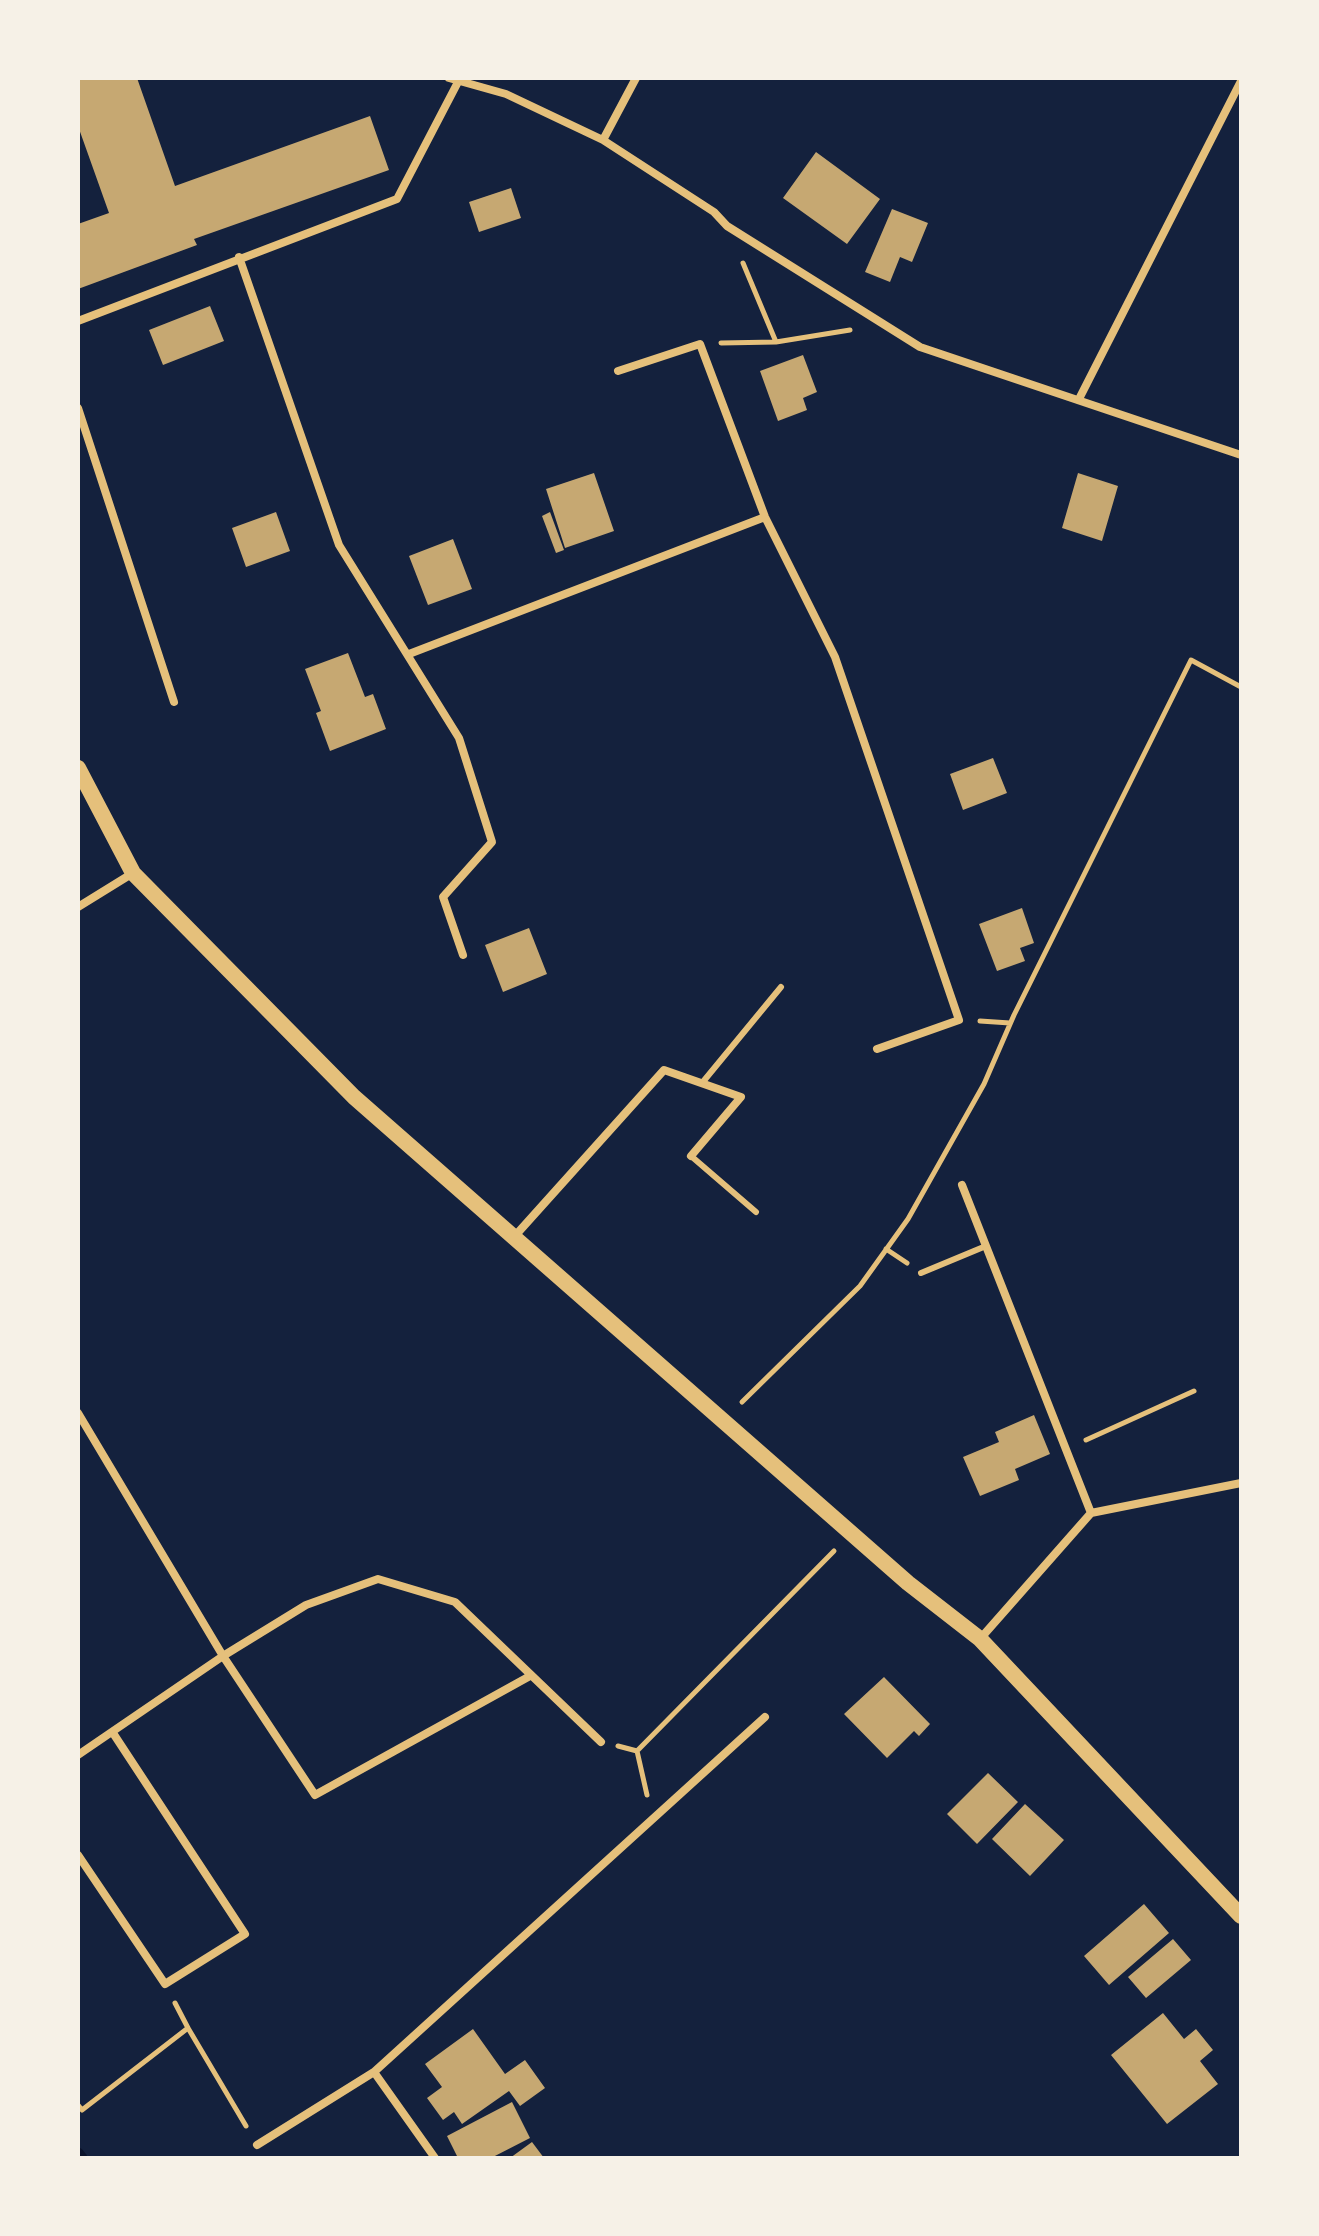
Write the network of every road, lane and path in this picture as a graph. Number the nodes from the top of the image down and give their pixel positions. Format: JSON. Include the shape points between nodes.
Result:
{"nodes":[{"id":1,"x":636,"y":78,"type":"edge"},
{"id":2,"x":453,"y":80,"type":"edge"},
{"id":3,"x":1241,"y":81,"type":"edge"},
{"id":4,"x":603,"y":140,"type":"junction"},
{"id":5,"x":727,"y":226,"type":"junction"},
{"id":6,"x":239,"y":257,"type":"junction"},
{"id":7,"x":78,"y":321,"type":"edge"},
{"id":8,"x":880,"y":325,"type":"junction"},
{"id":9,"x":776,"y":342,"type":"junction"},
{"id":10,"x":700,"y":344,"type":"junction"},
{"id":11,"x":618,"y":371,"type":"dead end"},
{"id":12,"x":1079,"y":399,"type":"junction"},
{"id":13,"x":78,"y":408,"type":"edge"},
{"id":14,"x":1241,"y":455,"type":"edge"},
{"id":15,"x":765,"y":517,"type":"junction"},
{"id":16,"x":409,"y":654,"type":"junction"},
{"id":17,"x":1241,"y":687,"type":"edge"},
{"id":18,"x":174,"y":702,"type":"dead end"},
{"id":19,"x":78,"y":768,"type":"edge"},
{"id":20,"x":133,"y":873,"type":"junction"},
{"id":21,"x":78,"y":907,"type":"edge"},
{"id":22,"x":463,"y":955,"type":"dead end"},
{"id":23,"x":781,"y":987,"type":"dead end"},
{"id":24,"x":959,"y":1020,"type":"junction"},
{"id":25,"x":1010,"y":1023,"type":"junction"},
{"id":26,"x":877,"y":1049,"type":"dead end"},
{"id":27,"x":702,"y":1083,"type":"junction"},
{"id":28,"x":691,"y":1156,"type":"joint"},
{"id":29,"x":962,"y":1185,"type":"dead end"},
{"id":30,"x":756,"y":1212,"type":"dead end"},
{"id":31,"x":514,"y":1237,"type":"junction"},
{"id":32,"x":986,"y":1246,"type":"junction"},
{"id":33,"x":921,"y":1273,"type":"dead end"},
{"id":34,"x":1194,"y":1391,"type":"dead end"},
{"id":35,"x":78,"y":1413,"type":"edge"},
{"id":36,"x":724,"y":1420,"type":"junction"},
{"id":37,"x":1066,"y":1449,"type":"junction"},
{"id":38,"x":1241,"y":1483,"type":"edge"},
{"id":39,"x":1091,"y":1513,"type":"junction"},
{"id":40,"x":852,"y":1533,"type":"junction"},
{"id":41,"x":980,"y":1639,"type":"junction"},
{"id":42,"x":223,"y":1656,"type":"junction"},
{"id":43,"x":530,"y":1676,"type":"junction"},
{"id":44,"x":765,"y":1717,"type":"dead end"},
{"id":45,"x":113,"y":1733,"type":"junction"},
{"id":46,"x":601,"y":1742,"type":"dead end"},
{"id":47,"x":78,"y":1755,"type":"edge"},
{"id":48,"x":652,"y":1819,"type":"junction"},
{"id":49,"x":78,"y":1855,"type":"edge"},
{"id":50,"x":1241,"y":1916,"type":"edge"},
{"id":51,"x":374,"y":2072,"type":"junction"},
{"id":52,"x":78,"y":2105,"type":"edge"},
{"id":53,"x":257,"y":2145,"type":"joint"},
{"id":54,"x":435,"y":2158,"type":"edge"}],
"edges":[{"from":1,"to":4,"type":"street"},
{"from":2,"to":4,"type":"street","via":[[506,94]]},
{"from":2,"to":6,"type":"street","via":[[397,199]]},
{"from":3,"to":12,"type":"street"},
{"from":4,"to":5,"type":"street","via":[[714,212]]},
{"from":5,"to":8,"type":"street"},
{"from":5,"to":9,"type":"path"},
{"from":6,"to":7,"type":"street"},
{"from":6,"to":16,"type":"street","via":[[339,545]]},
{"from":8,"to":9,"type":"path"},
{"from":8,"to":12,"type":"street","via":[[920,347]]},
{"from":9,"to":10,"type":"path"},
{"from":10,"to":11,"type":"street"},
{"from":10,"to":15,"type":"street"},
{"from":12,"to":14,"type":"street"},
{"from":13,"to":18,"type":"street"},
{"from":15,"to":16,"type":"street"},
{"from":15,"to":24,"type":"street","via":[[835,657]]},
{"from":16,"to":22,"type":"street","via":[[459,738],[492,842],[443,897]]},
{"from":17,"to":25,"type":"path","via":[[1191,660]]},
{"from":19,"to":20,"type":"main road"},
{"from":20,"to":21,"type":"street"},
{"from":20,"to":31,"type":"main road","via":[[354,1097]]},
{"from":23,"to":27,"type":"lane"},
{"from":24,"to":25,"type":"path"},
{"from":24,"to":26,"type":"street"},
{"from":25,"to":36,"type":"path","via":[[984,1084],[908,1219],[860,1286]]},
{"from":27,"to":28,"type":"street","via":[[741,1097]]},
{"from":27,"to":31,"type":"street","via":[[664,1070]]},
{"from":28,"to":30,"type":"lane"},
{"from":29,"to":32,"type":"street"},
{"from":31,"to":36,"type":"main road"},
{"from":32,"to":33,"type":"lane"},
{"from":32,"to":37,"type":"street"},
{"from":34,"to":37,"type":"path"},
{"from":35,"to":42,"type":"street"},
{"from":36,"to":40,"type":"main road"},
{"from":37,"to":39,"type":"street"},
{"from":38,"to":39,"type":"street"},
{"from":39,"to":41,"type":"street"},
{"from":40,"to":41,"type":"main road"},
{"from":40,"to":48,"type":"path","via":[[637,1751]]},
{"from":41,"to":50,"type":"main road"},
{"from":42,"to":43,"type":"street","via":[[306,1605],[378,1579],[455,1602]]},
{"from":42,"to":43,"type":"street","via":[[315,1795]]},
{"from":42,"to":45,"type":"street"},
{"from":43,"to":46,"type":"street"},
{"from":44,"to":48,"type":"street"},
{"from":45,"to":47,"type":"street"},
{"from":45,"to":49,"type":"street","via":[[245,1934],[165,1984]]},
{"from":48,"to":51,"type":"street"},
{"from":51,"to":53,"type":"street"},
{"from":51,"to":54,"type":"street"},
{"from":52,"to":53,"type":"path","via":[[82,2110],[188,2028]]}]}
